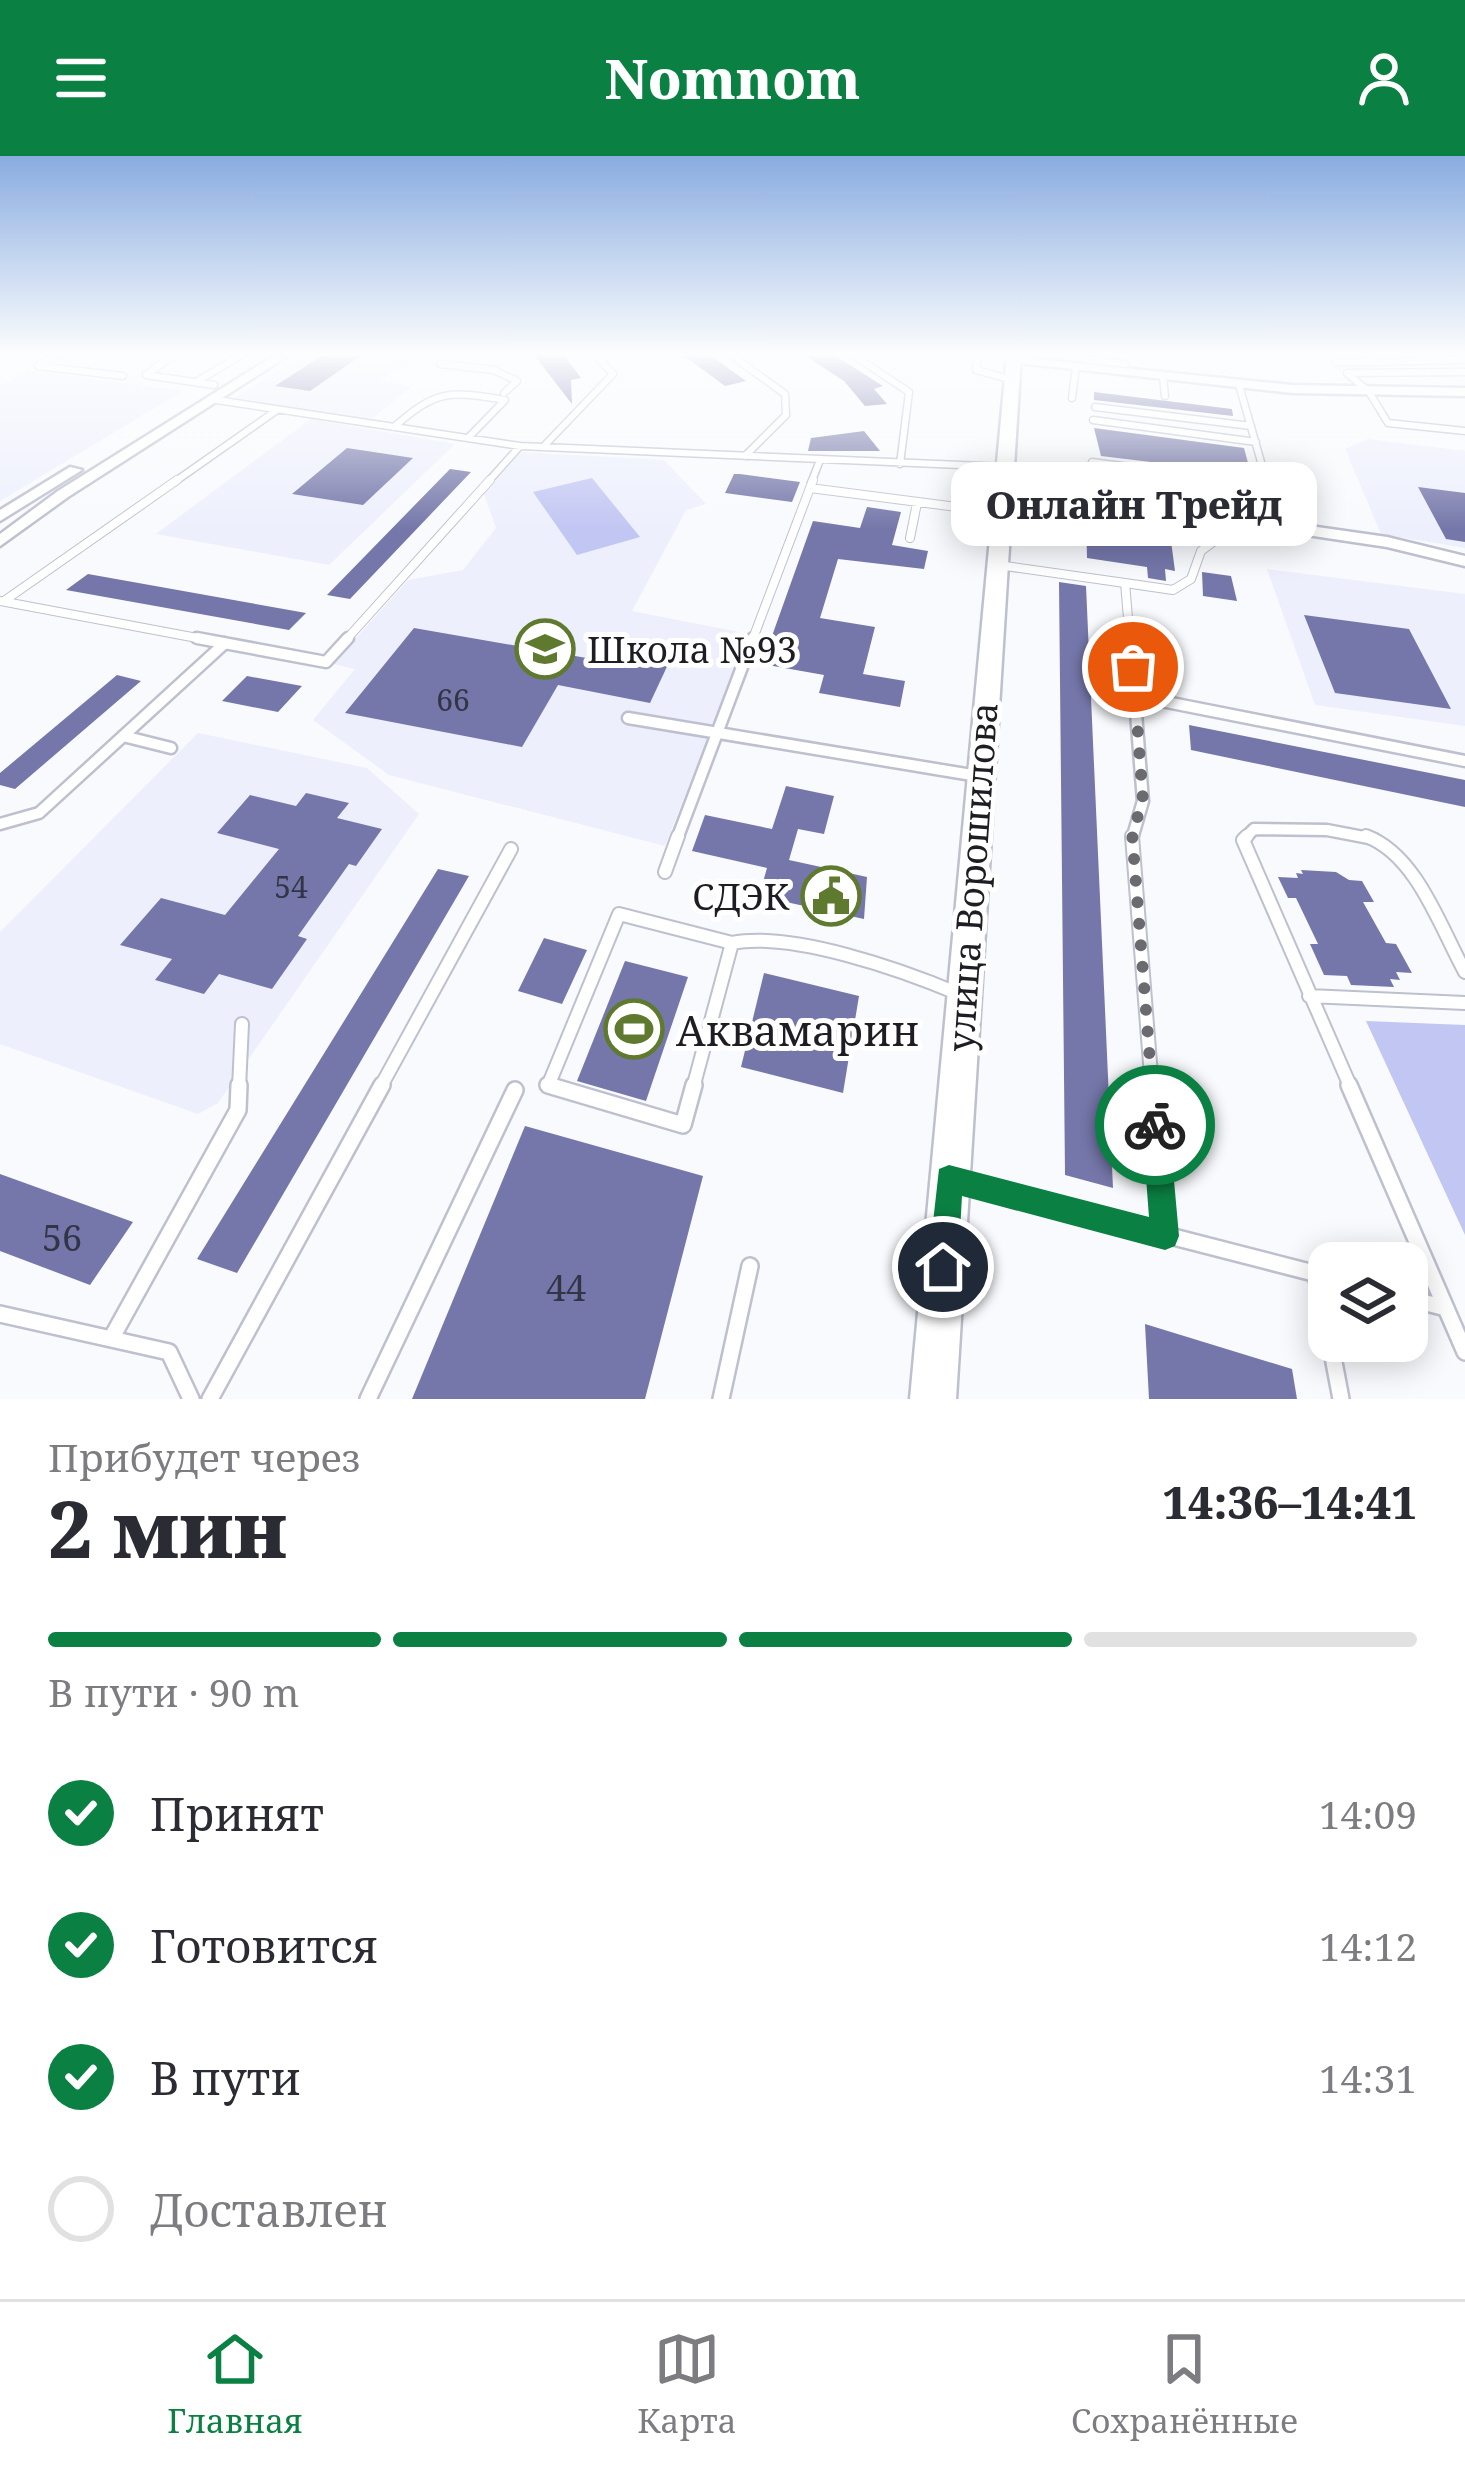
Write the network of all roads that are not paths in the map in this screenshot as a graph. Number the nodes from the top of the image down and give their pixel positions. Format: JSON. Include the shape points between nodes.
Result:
{"nodes":[{"id":1,"x":168,"y":413,"type":"edge"},
{"id":2,"x":174,"y":413,"type":"edge"},
{"id":3,"x":273,"y":413,"type":"edge"},
{"id":4,"x":298,"y":413,"type":"edge"},
{"id":5,"x":409,"y":413,"type":"edge"},
{"id":6,"x":492,"y":413,"type":"edge"},
{"id":7,"x":576,"y":413,"type":"edge"},
{"id":8,"x":786,"y":413,"type":"edge"},
{"id":9,"x":906,"y":413,"type":"edge"},
{"id":10,"x":1011,"y":413,"type":"edge"},
{"id":11,"x":1147,"y":413,"type":"edge"},
{"id":12,"x":1247,"y":413,"type":"edge"},
{"id":13,"x":1382,"y":413,"type":"edge"},
{"id":14,"x":1162,"y":415,"type":"junction"},
{"id":15,"x":1093,"y":420,"type":"dead end"},
{"id":16,"x":1251,"y":426,"type":"junction"},
{"id":17,"x":394,"y":427,"type":"junction"},
{"id":18,"x":1165,"y":430,"type":"junction"},
{"id":19,"x":1465,"y":431,"type":"edge"},
{"id":20,"x":468,"y":438,"type":"junction"},
{"id":21,"x":1256,"y":442,"type":"junction"},
{"id":22,"x":520,"y":446,"type":"junction"},
{"id":23,"x":543,"y":447,"type":"junction"},
{"id":24,"x":1169,"y":455,"type":"dead end"},
{"id":25,"x":745,"y":456,"type":"junction"},
{"id":26,"x":820,"y":460,"type":"junction"},
{"id":27,"x":1092,"y":462,"type":"dead end"},
{"id":28,"x":900,"y":464,"type":"junction"},
{"id":29,"x":1172,"y":472,"type":"junction"},
{"id":30,"x":1006,"y":476,"type":"junction"},
{"id":31,"x":1269,"y":485,"type":"junction"},
{"id":32,"x":810,"y":488,"type":"junction"},
{"id":33,"x":41,"y":490,"type":"junction"},
{"id":34,"x":63,"y":494,"type":"junction"},
{"id":35,"x":917,"y":502,"type":"junction"},
{"id":36,"x":0,"y":517,"type":"edge"},
{"id":37,"x":1002,"y":520,"type":"junction"},
{"id":38,"x":1280,"y":526,"type":"junction"},
{"id":39,"x":1057,"y":536,"type":"dead end"},
{"id":40,"x":910,"y":538,"type":"dead end"},
{"id":41,"x":0,"y":541,"type":"edge"},
{"id":42,"x":1465,"y":561,"type":"edge"},
{"id":43,"x":998,"y":565,"type":"junction"},
{"id":44,"x":1125,"y":583,"type":"junction"},
{"id":45,"x":2,"y":601,"type":"edge"},
{"id":46,"x":225,"y":643,"type":"junction"},
{"id":47,"x":1136,"y":697,"type":"junction"},
{"id":48,"x":628,"y":718,"type":"dead end"},
{"id":49,"x":122,"y":736,"type":"junction"},
{"id":50,"x":715,"y":736,"type":"junction"},
{"id":51,"x":171,"y":748,"type":"dead end"},
{"id":52,"x":1465,"y":761,"type":"edge"},
{"id":53,"x":978,"y":776,"type":"junction"},
{"id":54,"x":0,"y":824,"type":"edge"},
{"id":55,"x":511,"y":849,"type":"dead end"},
{"id":56,"x":665,"y":872,"type":"dead end"},
{"id":57,"x":731,"y":943,"type":"junction"},
{"id":58,"x":1465,"y":972,"type":"edge"},
{"id":59,"x":962,"y":995,"type":"junction"},
{"id":60,"x":1309,"y":996,"type":"junction"},
{"id":61,"x":1465,"y":1003,"type":"edge"},
{"id":62,"x":242,"y":1024,"type":"dead end"},
{"id":63,"x":515,"y":1090,"type":"dead end"},
{"id":64,"x":949,"y":1179,"type":"junction"},
{"id":65,"x":1165,"y":1236,"type":"junction"},
{"id":66,"x":750,"y":1266,"type":"dead end"},
{"id":67,"x":1308,"y":1271,"type":"edge"},
{"id":68,"x":1428,"y":1303,"type":"edge"},
{"id":69,"x":1446,"y":1308,"type":"junction"},
{"id":70,"x":0,"y":1314,"type":"edge"},
{"id":71,"x":111,"y":1339,"type":"junction"},
{"id":72,"x":1465,"y":1352,"type":"edge"},
{"id":73,"x":1334,"y":1362,"type":"edge"},
{"id":74,"x":191,"y":1399,"type":"edge"},
{"id":75,"x":210,"y":1399,"type":"edge"},
{"id":76,"x":368,"y":1399,"type":"edge"},
{"id":77,"x":722,"y":1399,"type":"edge"},
{"id":78,"x":933,"y":1399,"type":"edge"},
{"id":79,"x":1342,"y":1399,"type":"edge"}],
"edges":[{"from":1,"to":33,"type":"street"},
{"from":2,"to":34,"type":"street"},
{"from":3,"to":45,"type":"lane"},
{"from":4,"to":17,"type":"lane"},
{"from":5,"to":17,"type":"lane"},
{"from":6,"to":20,"type":"lane"},
{"from":7,"to":23,"type":"lane"},
{"from":8,"to":25,"type":"lane"},
{"from":9,"to":28,"type":"lane"},
{"from":10,"to":30,"type":"main road","name":"улица Ворошилова"},
{"from":11,"to":14,"type":"lane"},
{"from":12,"to":16,"type":"lane"},
{"from":13,"to":19,"type":"lane","via":[[1388,423]]},
{"from":14,"to":16,"type":"lane"},
{"from":14,"to":18,"type":"lane"},
{"from":15,"to":18,"type":"lane"},
{"from":16,"to":21,"type":"lane"},
{"from":17,"to":20,"type":"lane"},
{"from":18,"to":21,"type":"lane"},
{"from":20,"to":22,"type":"lane"},
{"from":21,"to":31,"type":"lane"},
{"from":22,"to":23,"type":"lane"},
{"from":22,"to":46,"type":"lane","via":[[326,662]]},
{"from":23,"to":25,"type":"lane"},
{"from":24,"to":29,"type":"lane"},
{"from":25,"to":26,"type":"lane"},
{"from":26,"to":28,"type":"lane"},
{"from":26,"to":32,"type":"lane"},
{"from":27,"to":29,"type":"lane"},
{"from":28,"to":30,"type":"lane"},
{"from":29,"to":31,"type":"lane"},
{"from":30,"to":37,"type":"main road","name":"улица Ворошилова"},
{"from":30,"to":38,"type":"street"},
{"from":31,"to":38,"type":"lane"},
{"from":32,"to":35,"type":"lane"},
{"from":32,"to":50,"type":"lane"},
{"from":33,"to":34,"type":"street"},
{"from":33,"to":36,"type":"street"},
{"from":34,"to":41,"type":"street"},
{"from":35,"to":37,"type":"lane"},
{"from":35,"to":40,"type":"lane"},
{"from":37,"to":39,"type":"lane"},
{"from":37,"to":43,"type":"main road","name":"улица Ворошилова"},
{"from":38,"to":42,"type":"street"},
{"from":38,"to":44,"type":"lane","via":[[1217,539],[1201,551],[1191,579],[1173,590]]},
{"from":43,"to":44,"type":"lane"},
{"from":43,"to":53,"type":"main road","name":"улица Ворошилова"},
{"from":44,"to":47,"type":"lane"},
{"from":45,"to":46,"type":"lane"},
{"from":46,"to":49,"type":"lane"},
{"from":47,"to":52,"type":"lane"},
{"from":47,"to":65,"type":"lane","via":[[1143,801],[1132,833]]},
{"from":48,"to":50,"type":"lane"},
{"from":49,"to":51,"type":"lane"},
{"from":49,"to":54,"type":"lane","via":[[39,813]]},
{"from":50,"to":53,"type":"lane"},
{"from":50,"to":56,"type":"lane"},
{"from":53,"to":59,"type":"main road","name":"улица Ворошилова"},
{"from":55,"to":75,"type":"lane"},
{"from":57,"to":57,"type":"lane","via":[[619,914],[548,1086],[683,1125]]},
{"from":57,"to":59,"type":"lane","via":[[757,938],[897,968]]},
{"from":58,"to":60,"type":"lane","via":[[1392,848],[1354,834],[1254,829],[1243,840]]},
{"from":59,"to":64,"type":"main road","name":"улица Ворошилова"},
{"from":60,"to":61,"type":"lane"},
{"from":60,"to":69,"type":"lane"},
{"from":62,"to":71,"type":"lane","via":[[238,1110]]},
{"from":63,"to":76,"type":"lane"},
{"from":64,"to":65,"type":"lane"},
{"from":64,"to":78,"type":"main road","name":"улица Ворошилова"},
{"from":65,"to":67,"type":"lane"},
{"from":66,"to":77,"type":"lane"},
{"from":68,"to":69,"type":"lane"},
{"from":69,"to":72,"type":"lane"},
{"from":70,"to":71,"type":"lane"},
{"from":71,"to":74,"type":"lane","via":[[169,1352]]},
{"from":73,"to":79,"type":"lane"}]}
